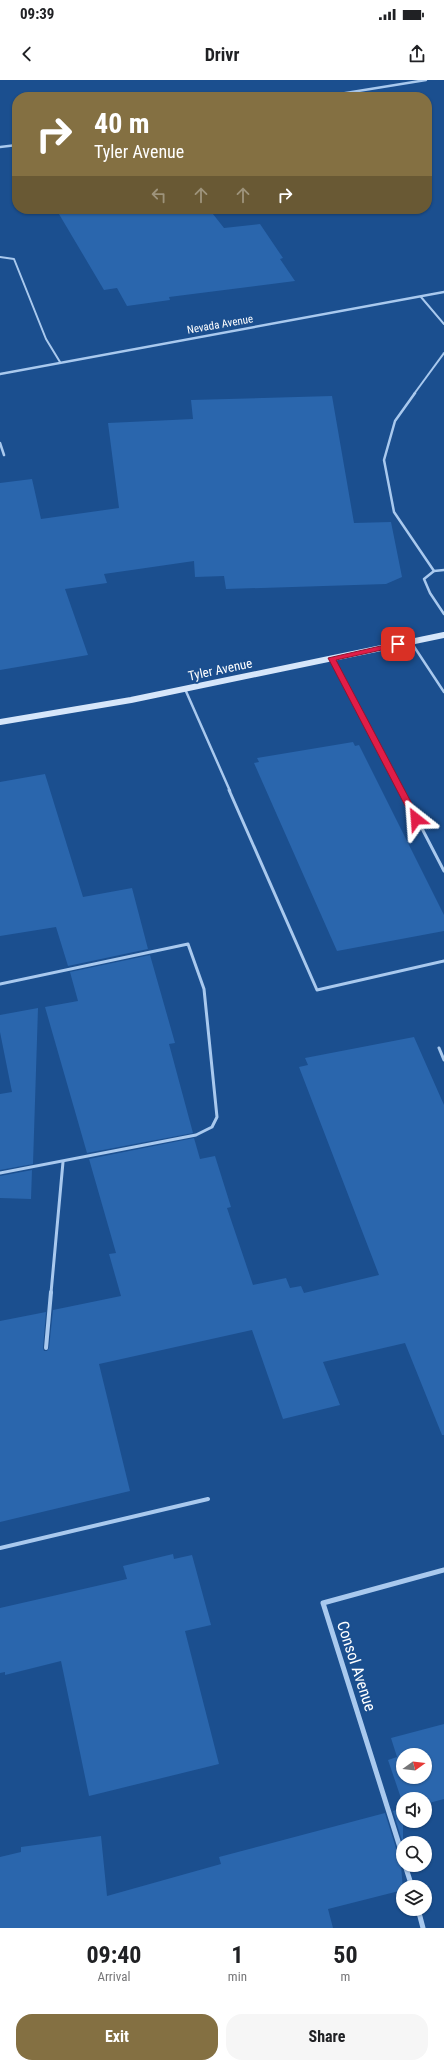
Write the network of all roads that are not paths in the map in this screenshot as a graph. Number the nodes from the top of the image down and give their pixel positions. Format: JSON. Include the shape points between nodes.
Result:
{"nodes":[{"id":1,"x":410,"y":80,"type":"edge"},
{"id":2,"x":426,"y":80,"type":"edge"},
{"id":3,"x":412,"y":83,"type":"junction"},
{"id":4,"x":354,"y":92,"type":"edge"},
{"id":5,"x":12,"y":146,"type":"edge"},
{"id":6,"x":0,"y":147,"type":"edge"},
{"id":7,"x":0,"y":257,"type":"edge"},
{"id":8,"x":444,"y":292,"type":"edge"},
{"id":9,"x":421,"y":297,"type":"junction"},
{"id":10,"x":444,"y":324,"type":"edge"},
{"id":11,"x":444,"y":353,"type":"edge"},
{"id":12,"x":60,"y":362,"type":"junction"},
{"id":13,"x":0,"y":374,"type":"edge"},
{"id":14,"x":0,"y":444,"type":"edge"},
{"id":15,"x":4,"y":455,"type":"dead end"},
{"id":16,"x":444,"y":570,"type":"edge"},
{"id":17,"x":434,"y":571,"type":"junction"},
{"id":18,"x":444,"y":614,"type":"edge"},
{"id":19,"x":444,"y":635,"type":"edge"},
{"id":20,"x":411,"y":642,"type":"junction"},
{"id":21,"x":332,"y":658,"type":"junction"},
{"id":22,"x":185,"y":689,"type":"junction"},
{"id":23,"x":444,"y":692,"type":"edge"},
{"id":24,"x":0,"y":722,"type":"edge"},
{"id":25,"x":444,"y":871,"type":"edge"},
{"id":26,"x":444,"y":961,"type":"edge"},
{"id":27,"x":0,"y":984,"type":"edge"},
{"id":28,"x":439,"y":1048,"type":"dead end"},
{"id":29,"x":444,"y":1060,"type":"edge"},
{"id":30,"x":63,"y":1162,"type":"junction"},
{"id":31,"x":0,"y":1173,"type":"edge"},
{"id":32,"x":46,"y":1348,"type":"dead end"},
{"id":33,"x":208,"y":1499,"type":"dead end"},
{"id":34,"x":0,"y":1548,"type":"edge"},
{"id":35,"x":444,"y":1570,"type":"edge"},
{"id":36,"x":396,"y":1836,"type":"edge"},
{"id":37,"x":420,"y":1916,"type":"edge"},
{"id":38,"x":423,"y":1928,"type":"edge"}],
"edges":[{"from":1,"to":3,"type":"lane"},
{"from":2,"to":3,"type":"street"},
{"from":3,"to":4,"type":"street"},
{"from":5,"to":6,"type":"street"},
{"from":7,"to":12,"type":"lane","via":[[14,260],[46,339]]},
{"from":8,"to":9,"type":"street","name":"Nevada Avenue"},
{"from":9,"to":10,"type":"lane"},
{"from":9,"to":12,"type":"street","name":"Nevada Avenue"},
{"from":11,"to":17,"type":"lane","via":[[395,421],[384,460],[394,512]]},
{"from":12,"to":13,"type":"street","name":"Nevada Avenue"},
{"from":14,"to":15,"type":"lane"},
{"from":16,"to":17,"type":"lane"},
{"from":17,"to":18,"type":"lane","via":[[424,579]]},
{"from":19,"to":20,"type":"main road","name":"Tyler Avenue"},
{"from":20,"to":21,"type":"main road","name":"Tyler Avenue"},
{"from":20,"to":23,"type":"lane"},
{"from":21,"to":22,"type":"main road","name":"Tyler Avenue"},
{"from":21,"to":25,"type":"lane"},
{"from":22,"to":24,"type":"main road","name":"Tyler Avenue"},
{"from":22,"to":26,"type":"lane","via":[[317,990]]},
{"from":27,"to":30,"type":"lane","via":[[188,944],[204,989],[217,1117],[212,1126],[196,1135]]},
{"from":28,"to":29,"type":"lane"},
{"from":30,"to":31,"type":"lane"},
{"from":30,"to":32,"type":"lane"},
{"from":33,"to":34,"type":"lane"},
{"from":35,"to":36,"type":"street","name":"Consol Avenue","via":[[323,1603]]},
{"from":37,"to":38,"type":"street"}]}
